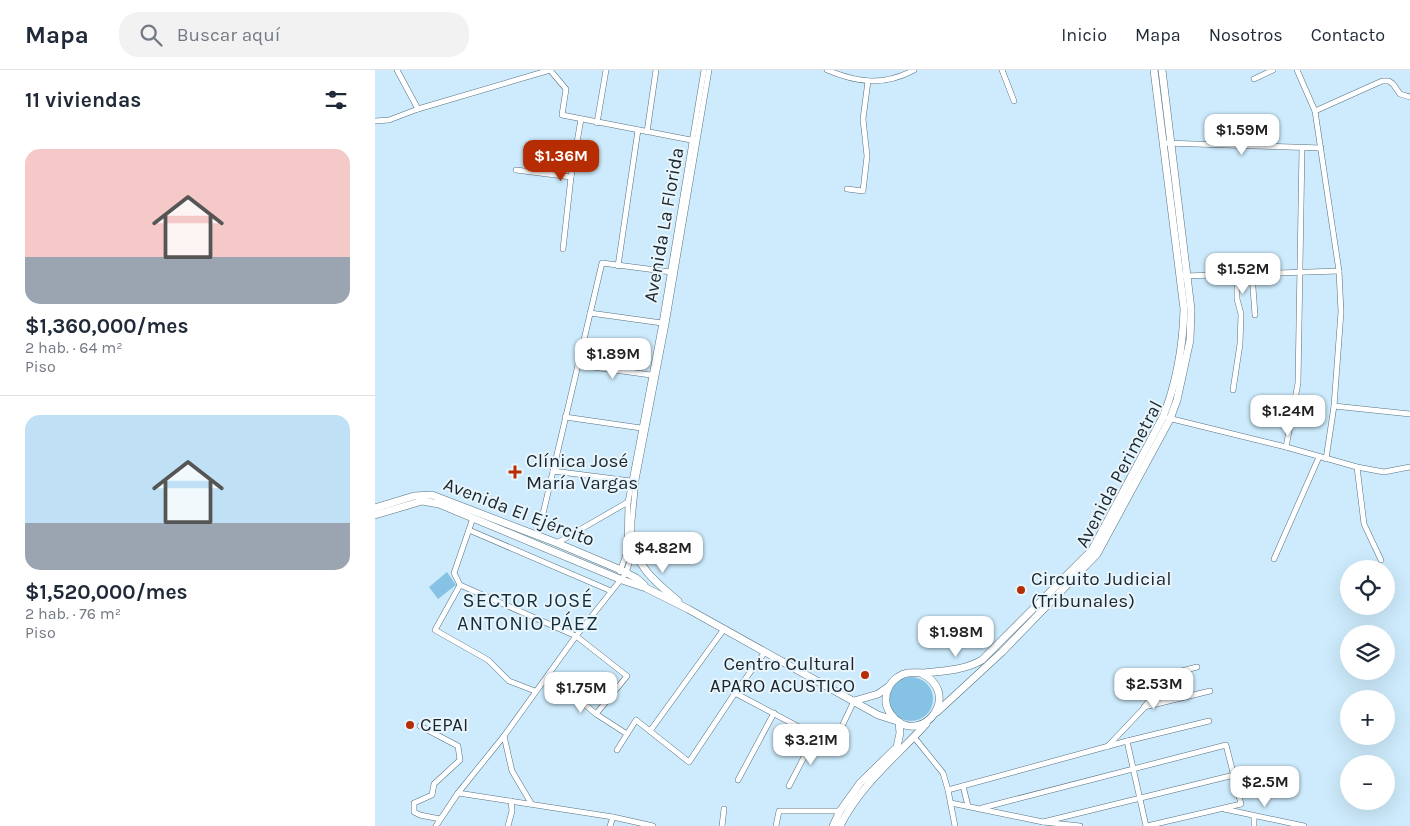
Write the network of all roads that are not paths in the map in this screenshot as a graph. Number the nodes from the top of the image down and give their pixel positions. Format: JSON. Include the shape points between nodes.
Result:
{"nodes":[{"id":1,"x":397,"y":70,"type":"edge"},
{"id":2,"x":550,"y":70,"type":"edge"},
{"id":3,"x":605,"y":70,"type":"edge"},
{"id":4,"x":656,"y":70,"type":"edge"},
{"id":5,"x":704,"y":70,"type":"edge"},
{"id":6,"x":709,"y":70,"type":"edge"},
{"id":7,"x":827,"y":70,"type":"edge"},
{"id":8,"x":915,"y":70,"type":"edge"},
{"id":9,"x":1003,"y":70,"type":"edge"},
{"id":10,"x":1154,"y":70,"type":"edge"},
{"id":11,"x":1162,"y":70,"type":"edge"},
{"id":12,"x":1273,"y":70,"type":"edge"},
{"id":13,"x":1297,"y":70,"type":"edge"},
{"id":14,"x":1254,"y":78,"type":"dead end"},
{"id":15,"x":868,"y":81,"type":"junction"},
{"id":16,"x":1410,"y":97,"type":"edge"},
{"id":17,"x":1014,"y":101,"type":"dead end"},
{"id":18,"x":417,"y":108,"type":"junction"},
{"id":19,"x":1315,"y":112,"type":"junction"},
{"id":20,"x":581,"y":119,"type":"junction"},
{"id":21,"x":375,"y":121,"type":"edge"},
{"id":22,"x":597,"y":123,"type":"junction"},
{"id":23,"x":638,"y":130,"type":"junction"},
{"id":24,"x":647,"y":132,"type":"junction"},
{"id":25,"x":696,"y":142,"type":"junction"},
{"id":26,"x":1168,"y":143,"type":"junction"},
{"id":27,"x":1302,"y":148,"type":"junction"},
{"id":28,"x":1321,"y":148,"type":"junction"},
{"id":29,"x":516,"y":170,"type":"dead end"},
{"id":30,"x":571,"y":177,"type":"junction"},
{"id":31,"x":847,"y":189,"type":"dead end"},
{"id":32,"x":563,"y":249,"type":"dead end"},
{"id":33,"x":618,"y":266,"type":"junction"},
{"id":34,"x":1339,"y":271,"type":"junction"},
{"id":35,"x":671,"y":272,"type":"junction"},
{"id":36,"x":1300,"y":272,"type":"junction"},
{"id":37,"x":1237,"y":274,"type":"junction"},
{"id":38,"x":1252,"y":274,"type":"junction"},
{"id":39,"x":1184,"y":276,"type":"junction"},
{"id":40,"x":590,"y":313,"type":"junction"},
{"id":41,"x":1255,"y":315,"type":"dead end"},
{"id":42,"x":662,"y":323,"type":"junction"},
{"id":43,"x":578,"y":365,"type":"junction"},
{"id":44,"x":651,"y":375,"type":"junction"},
{"id":45,"x":1233,"y":390,"type":"dead end"},
{"id":46,"x":1334,"y":406,"type":"junction"},
{"id":47,"x":1410,"y":414,"type":"edge"},
{"id":48,"x":565,"y":417,"type":"junction"},
{"id":49,"x":1167,"y":418,"type":"junction"},
{"id":50,"x":641,"y":428,"type":"junction"},
{"id":51,"x":1287,"y":447,"type":"junction"},
{"id":52,"x":1319,"y":457,"type":"junction"},
{"id":53,"x":1326,"y":459,"type":"junction"},
{"id":54,"x":1357,"y":467,"type":"junction"},
{"id":55,"x":1410,"y":467,"type":"edge"},
{"id":56,"x":553,"y":471,"type":"junction"},
{"id":57,"x":631,"y":482,"type":"junction"},
{"id":58,"x":628,"y":502,"type":"junction"},
{"id":59,"x":375,"y":508,"type":"edge"},
{"id":60,"x":375,"y":515,"type":"edge"},
{"id":61,"x":473,"y":518,"type":"junction"},
{"id":62,"x":469,"y":530,"type":"junction"},
{"id":63,"x":537,"y":536,"type":"junction"},
{"id":64,"x":632,"y":540,"type":"junction"},
{"id":65,"x":557,"y":543,"type":"junction"},
{"id":66,"x":1274,"y":559,"type":"dead end"},
{"id":67,"x":1381,"y":560,"type":"dead end"},
{"id":68,"x":624,"y":571,"type":"junction"},
{"id":69,"x":620,"y":579,"type":"junction"},
{"id":70,"x":460,"y":585,"type":"junction"},
{"id":71,"x":646,"y":588,"type":"junction"},
{"id":72,"x":611,"y":591,"type":"junction"},
{"id":73,"x":688,"y":609,"type":"junction"},
{"id":74,"x":724,"y":629,"type":"junction"},
{"id":75,"x":576,"y":636,"type":"junction"},
{"id":76,"x":765,"y":652,"type":"junction"},
{"id":77,"x":1197,"y":667,"type":"dead end"},
{"id":78,"x":921,"y":673,"type":"junction"},
{"id":79,"x":549,"y":674,"type":"junction"},
{"id":80,"x":888,"y":687,"type":"junction"},
{"id":81,"x":1210,"y":691,"type":"dead end"},
{"id":82,"x":535,"y":692,"type":"junction"},
{"id":83,"x":735,"y":692,"type":"junction"},
{"id":84,"x":854,"y":701,"type":"junction"},
{"id":85,"x":1144,"y":708,"type":"junction"},
{"id":86,"x":774,"y":713,"type":"junction"},
{"id":87,"x":596,"y":714,"type":"junction"},
{"id":88,"x":933,"y":716,"type":"junction"},
{"id":89,"x":898,"y":722,"type":"junction"},
{"id":90,"x":1209,"y":722,"type":"dead end"},
{"id":91,"x":419,"y":726,"type":"dead end"},
{"id":92,"x":650,"y":731,"type":"junction"},
{"id":93,"x":627,"y":734,"type":"junction"},
{"id":94,"x":503,"y":736,"type":"junction"},
{"id":95,"x":815,"y":736,"type":"junction"},
{"id":96,"x":914,"y":737,"type":"junction"},
{"id":97,"x":1127,"y":742,"type":"junction"},
{"id":98,"x":1106,"y":747,"type":"junction"},
{"id":99,"x":617,"y":750,"type":"dead end"},
{"id":100,"x":1134,"y":769,"type":"junction"},
{"id":101,"x":1234,"y":776,"type":"junction"},
{"id":102,"x":738,"y":780,"type":"dead end"},
{"id":103,"x":789,"y":786,"type":"dead end"},
{"id":104,"x":963,"y":786,"type":"junction"},
{"id":105,"x":948,"y":790,"type":"junction"},
{"id":106,"x":458,"y":794,"type":"junction"},
{"id":107,"x":1140,"y":798,"type":"junction"},
{"id":108,"x":511,"y":801,"type":"junction"},
{"id":109,"x":531,"y":803,"type":"junction"},
{"id":110,"x":951,"y":803,"type":"junction"},
{"id":111,"x":968,"y":806,"type":"junction"},
{"id":112,"x":982,"y":808,"type":"junction"},
{"id":113,"x":725,"y":809,"type":"dead end"},
{"id":114,"x":1221,"y":809,"type":"junction"},
{"id":115,"x":840,"y":810,"type":"junction"},
{"id":116,"x":1254,"y":816,"type":"junction"},
{"id":117,"x":613,"y":817,"type":"junction"},
{"id":118,"x":440,"y":819,"type":"junction"},
{"id":119,"x":1043,"y":822,"type":"junction"},
{"id":120,"x":1169,"y":824,"type":"edge"},
{"id":121,"x":436,"y":826,"type":"edge"},
{"id":122,"x":508,"y":826,"type":"edge"},
{"id":123,"x":610,"y":826,"type":"edge"},
{"id":124,"x":653,"y":826,"type":"edge"},
{"id":125,"x":722,"y":826,"type":"edge"},
{"id":126,"x":776,"y":826,"type":"edge"},
{"id":127,"x":833,"y":826,"type":"edge"},
{"id":128,"x":840,"y":826,"type":"edge"},
{"id":129,"x":955,"y":826,"type":"edge"},
{"id":130,"x":1080,"y":826,"type":"edge"},
{"id":131,"x":1147,"y":826,"type":"edge"},
{"id":132,"x":1254,"y":826,"type":"edge"},
{"id":133,"x":1304,"y":826,"type":"edge"}],
"edges":[{"from":1,"to":18,"type":"street"},
{"from":2,"to":18,"type":"street"},
{"from":2,"to":20,"type":"street","via":[[566,89],[562,115]]},
{"from":3,"to":22,"type":"street"},
{"from":4,"to":24,"type":"street"},
{"from":5,"to":25,"type":"street","name":"Avenida La Florida"},
{"from":6,"to":25,"type":"street"},
{"from":7,"to":15,"type":"street","via":[[846,78]]},
{"from":8,"to":15,"type":"street","via":[[902,77]]},
{"from":9,"to":17,"type":"street"},
{"from":10,"to":26,"type":"main road","name":"Avenida Perimetral"},
{"from":11,"to":26,"type":"main road","name":"Avenida Perimetral"},
{"from":12,"to":14,"type":"street"},
{"from":13,"to":19,"type":"street"},
{"from":15,"to":31,"type":"street","via":[[863,119],[867,156],[863,191]]},
{"from":16,"to":19,"type":"street","via":[[1400,94],[1389,81],[1382,81]]},
{"from":18,"to":21,"type":"street","via":[[389,120]]},
{"from":19,"to":28,"type":"street"},
{"from":20,"to":22,"type":"street"},
{"from":20,"to":30,"type":"street"},
{"from":22,"to":23,"type":"street"},
{"from":23,"to":24,"type":"street"},
{"from":23,"to":33,"type":"street"},
{"from":24,"to":25,"type":"street"},
{"from":25,"to":35,"type":"street","name":"Avenida La Florida"},
{"from":25,"to":64,"type":"street","via":[[665,333],[636,480]]},
{"from":26,"to":27,"type":"street"},
{"from":26,"to":39,"type":"main road","name":"Avenida Perimetral"},
{"from":27,"to":28,"type":"street"},
{"from":27,"to":36,"type":"street"},
{"from":28,"to":34,"type":"street"},
{"from":29,"to":30,"type":"street"},
{"from":30,"to":32,"type":"street"},
{"from":33,"to":35,"type":"street"},
{"from":33,"to":40,"type":"street","via":[[602,263]]},
{"from":34,"to":36,"type":"street"},
{"from":34,"to":46,"type":"street","via":[[1341,312]]},
{"from":35,"to":42,"type":"street","name":"Avenida La Florida"},
{"from":36,"to":38,"type":"street"},
{"from":36,"to":51,"type":"street","via":[[1299,383]]},
{"from":37,"to":38,"type":"street"},
{"from":37,"to":39,"type":"street"},
{"from":37,"to":45,"type":"street","via":[[1241,314]]},
{"from":38,"to":41,"type":"street"},
{"from":39,"to":49,"type":"main road","name":"Avenida Perimetral","via":[[1191,309],[1190,340],[1177,400]]},
{"from":40,"to":42,"type":"street"},
{"from":40,"to":43,"type":"street"},
{"from":42,"to":44,"type":"street","name":"Avenida La Florida"},
{"from":43,"to":44,"type":"street"},
{"from":43,"to":48,"type":"street"},
{"from":44,"to":50,"type":"street","name":"Avenida La Florida"},
{"from":46,"to":47,"type":"street"},
{"from":46,"to":53,"type":"street"},
{"from":48,"to":50,"type":"street"},
{"from":48,"to":56,"type":"street"},
{"from":49,"to":51,"type":"street"},
{"from":49,"to":78,"type":"main road","name":"Avenida Perimetral","via":[[1092,550],[982,660],[966,668]]},
{"from":49,"to":88,"type":"main road","name":"Avenida Perimetral","via":[[1097,554],[1002,652]]},
{"from":50,"to":57,"type":"street","name":"Avenida La Florida"},
{"from":51,"to":52,"type":"street"},
{"from":52,"to":53,"type":"street"},
{"from":52,"to":66,"type":"street"},
{"from":53,"to":54,"type":"street"},
{"from":54,"to":55,"type":"street","via":[[1384,472]]},
{"from":54,"to":67,"type":"street","via":[[1364,524]]},
{"from":56,"to":57,"type":"street"},
{"from":56,"to":63,"type":"street"},
{"from":57,"to":58,"type":"street","name":"Avenida La Florida"},
{"from":58,"to":65,"type":"street"},
{"from":58,"to":68,"type":"street","name":"Avenida La Florida"},
{"from":59,"to":63,"type":"main road","name":"Avenida El Ejército","via":[[414,496],[432,495]]},
{"from":60,"to":61,"type":"main road","name":"Avenida El Ejército","via":[[422,501],[439,504]]},
{"from":61,"to":62,"type":"street"},
{"from":61,"to":69,"type":"main road","name":"Avenida El Ejército"},
{"from":62,"to":70,"type":"street","via":[[454,573]]},
{"from":62,"to":72,"type":"street"},
{"from":63,"to":65,"type":"main road","name":"Avenida El Ejército"},
{"from":64,"to":68,"type":"street","via":[[632,554]]},
{"from":64,"to":73,"type":"main road","via":[[637,557],[648,574]]},
{"from":65,"to":68,"type":"main road","name":"Avenida El Ejército"},
{"from":68,"to":69,"type":"street"},
{"from":68,"to":71,"type":"main road","name":"Avenida El Ejército"},
{"from":69,"to":71,"type":"main road","name":"Avenida El Ejército"},
{"from":69,"to":72,"type":"street"},
{"from":70,"to":75,"type":"street"},
{"from":70,"to":82,"type":"street","via":[[435,630],[488,660],[509,681]]},
{"from":71,"to":73,"type":"main road","name":"Avenida El Ejército"},
{"from":72,"to":75,"type":"street"},
{"from":73,"to":74,"type":"main road","name":"Avenida El Ejército"},
{"from":74,"to":76,"type":"main road","name":"Avenida El Ejército"},
{"from":74,"to":92,"type":"street"},
{"from":75,"to":79,"type":"street"},
{"from":75,"to":87,"type":"street","via":[[627,676]]},
{"from":76,"to":83,"type":"street"},
{"from":76,"to":84,"type":"main road","name":"Avenida El Ejército"},
{"from":77,"to":85,"type":"street","via":[[1166,675]]},
{"from":78,"to":80,"type":"main road","via":[[902,674]]},
{"from":78,"to":88,"type":"main road","via":[[935,683],[938,691],[940,700]]},
{"from":79,"to":82,"type":"street"},
{"from":79,"to":87,"type":"street"},
{"from":80,"to":84,"type":"main road"},
{"from":80,"to":89,"type":"main road","via":[[887,706]]},
{"from":81,"to":85,"type":"street"},
{"from":82,"to":94,"type":"street"},
{"from":83,"to":86,"type":"street"},
{"from":83,"to":92,"type":"street","via":[[689,762]]},
{"from":84,"to":89,"type":"main road","name":"Avenida El Ejército"},
{"from":84,"to":95,"type":"street","via":[[833,745]]},
{"from":85,"to":98,"type":"street"},
{"from":86,"to":95,"type":"street"},
{"from":86,"to":102,"type":"street"},
{"from":87,"to":93,"type":"street"},
{"from":88,"to":89,"type":"main road","via":[[917,726]]},
{"from":88,"to":96,"type":"main road","name":"Avenida Perimetral"},
{"from":89,"to":115,"type":"main road","via":[[901,733],[897,747],[860,783]]},
{"from":90,"to":97,"type":"street"},
{"from":91,"to":118,"type":"street","via":[[458,746],[461,757],[434,784],[432,795],[414,803],[414,812],[420,816]]},
{"from":92,"to":93,"type":"street","via":[[636,720]]},
{"from":93,"to":99,"type":"street"},
{"from":94,"to":106,"type":"street"},
{"from":94,"to":109,"type":"street","via":[[512,771]]},
{"from":95,"to":103,"type":"street"},
{"from":96,"to":105,"type":"street","via":[[943,774]]},
{"from":96,"to":128,"type":"main road","name":"Avenida Perimetral","via":[[863,789]]},
{"from":97,"to":98,"type":"street"},
{"from":97,"to":100,"type":"street"},
{"from":98,"to":104,"type":"street"},
{"from":100,"to":101,"type":"street","via":[[1227,745]]},
{"from":100,"to":107,"type":"street"},
{"from":100,"to":112,"type":"street"},
{"from":101,"to":107,"type":"street"},
{"from":101,"to":114,"type":"street","via":[[1241,804]]},
{"from":104,"to":105,"type":"street"},
{"from":104,"to":111,"type":"street"},
{"from":105,"to":110,"type":"street"},
{"from":106,"to":108,"type":"street"},
{"from":106,"to":118,"type":"street"},
{"from":107,"to":119,"type":"street"},
{"from":107,"to":131,"type":"street"},
{"from":108,"to":109,"type":"street"},
{"from":108,"to":122,"type":"street"},
{"from":109,"to":117,"type":"street"},
{"from":110,"to":111,"type":"street"},
{"from":110,"to":129,"type":"street"},
{"from":111,"to":112,"type":"street"},
{"from":112,"to":119,"type":"street"},
{"from":113,"to":125,"type":"street"},
{"from":114,"to":116,"type":"street"},
{"from":114,"to":120,"type":"street"},
{"from":115,"to":126,"type":"street","via":[[779,811]]},
{"from":115,"to":127,"type":"main road"},
{"from":116,"to":132,"type":"street"},
{"from":116,"to":133,"type":"street"},
{"from":117,"to":123,"type":"street"},
{"from":117,"to":124,"type":"street"},
{"from":118,"to":121,"type":"street"},
{"from":119,"to":130,"type":"street"},
{"from":120,"to":131,"type":"street"}]}
